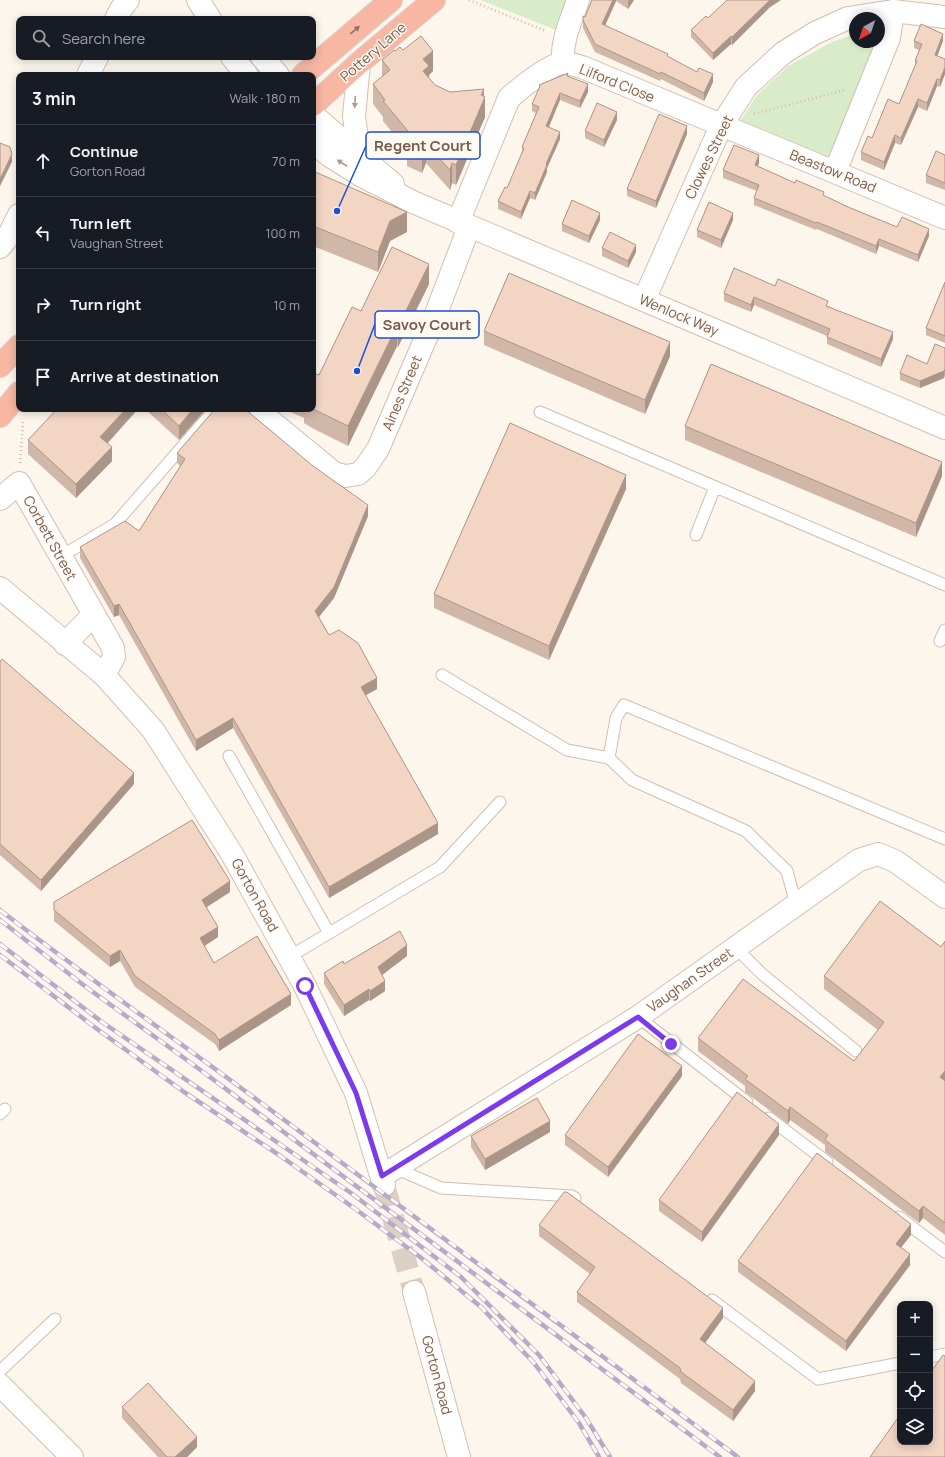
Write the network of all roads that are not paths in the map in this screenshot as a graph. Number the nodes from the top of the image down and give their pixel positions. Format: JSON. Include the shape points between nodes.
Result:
{"nodes":[{"id":1,"x":128,"y":0,"type":"edge"},
{"id":2,"x":391,"y":0,"type":"edge"},
{"id":3,"x":434,"y":0,"type":"edge"},
{"id":4,"x":578,"y":0,"type":"edge"},
{"id":5,"x":893,"y":11,"type":"junction"},
{"id":6,"x":118,"y":16,"type":"edge"},
{"id":7,"x":945,"y":17,"type":"edge"},
{"id":8,"x":96,"y":60,"type":"edge"},
{"id":9,"x":228,"y":60,"type":"edge"},
{"id":10,"x":234,"y":60,"type":"edge"},
{"id":11,"x":265,"y":60,"type":"edge"},
{"id":12,"x":359,"y":63,"type":"junction"},
{"id":13,"x":563,"y":63,"type":"junction"},
{"id":14,"x":90,"y":72,"type":"edge"},
{"id":15,"x":232,"y":72,"type":"edge"},
{"id":16,"x":244,"y":72,"type":"edge"},
{"id":17,"x":275,"y":72,"type":"edge"},
{"id":18,"x":307,"y":72,"type":"edge"},
{"id":19,"x":316,"y":102,"type":"edge"},
{"id":20,"x":316,"y":117,"type":"edge"},
{"id":21,"x":721,"y":126,"type":"junction"},
{"id":22,"x":316,"y":144,"type":"edge"},
{"id":23,"x":360,"y":154,"type":"junction"},
{"id":24,"x":835,"y":172,"type":"junction"},
{"id":25,"x":413,"y":202,"type":"junction"},
{"id":26,"x":945,"y":218,"type":"edge"},
{"id":27,"x":16,"y":221,"type":"edge"},
{"id":28,"x":463,"y":224,"type":"junction"},
{"id":29,"x":0,"y":247,"type":"edge"},
{"id":30,"x":644,"y":300,"type":"junction"},
{"id":31,"x":16,"y":349,"type":"edge"},
{"id":32,"x":0,"y":366,"type":"edge"},
{"id":33,"x":212,"y":412,"type":"edge"},
{"id":34,"x":260,"y":412,"type":"edge"},
{"id":35,"x":540,"y":412,"type":"dead end"},
{"id":36,"x":945,"y":428,"type":"edge"},
{"id":37,"x":715,"y":487,"type":"junction"},
{"id":38,"x":0,"y":498,"type":"edge"},
{"id":39,"x":696,"y":535,"type":"dead end"},
{"id":40,"x":60,"y":557,"type":"junction"},
{"id":41,"x":945,"y":584,"type":"edge"},
{"id":42,"x":0,"y":588,"type":"edge"},
{"id":43,"x":0,"y":606,"type":"edge"},
{"id":44,"x":93,"y":614,"type":"junction"},
{"id":45,"x":945,"y":630,"type":"edge"},
{"id":46,"x":940,"y":641,"type":"dead end"},
{"id":47,"x":65,"y":644,"type":"junction"},
{"id":48,"x":442,"y":674,"type":"dead end"},
{"id":49,"x":104,"y":675,"type":"junction"},
{"id":50,"x":229,"y":756,"type":"dead end"},
{"id":51,"x":609,"y":758,"type":"junction"},
{"id":52,"x":500,"y":802,"type":"dead end"},
{"id":53,"x":945,"y":839,"type":"edge"},
{"id":54,"x":945,"y":897,"type":"edge"},
{"id":55,"x":796,"y":905,"type":"junction"},
{"id":56,"x":329,"y":933,"type":"junction"},
{"id":57,"x":736,"y":948,"type":"junction"},
{"id":58,"x":289,"y":957,"type":"junction"},
{"id":59,"x":638,"y":1017,"type":"junction"},
{"id":60,"x":856,"y":1051,"type":"dead end"},
{"id":61,"x":837,"y":1170,"type":"edge"},
{"id":62,"x":387,"y":1176,"type":"junction"},
{"id":63,"x":584,"y":1205,"type":"edge"},
{"id":64,"x":888,"y":1208,"type":"edge"},
{"id":65,"x":945,"y":1252,"type":"edge"},
{"id":66,"x":414,"y":1292,"type":"tunnel mouth"},
{"id":67,"x":704,"y":1294,"type":"edge"},
{"id":68,"x":55,"y":1319,"type":"dead end"},
{"id":69,"x":945,"y":1354,"type":"edge"},
{"id":70,"x":933,"y":1356,"type":"edge"},
{"id":71,"x":897,"y":1364,"type":"edge"},
{"id":72,"x":0,"y":1371,"type":"edge"},
{"id":73,"x":0,"y":1386,"type":"edge"},
{"id":74,"x":72,"y":1457,"type":"edge"},
{"id":75,"x":459,"y":1457,"type":"edge"}],
"edges":[{"from":1,"to":6,"type":"street"},
{"from":18,"to":2,"type":"highway","name":"Pottery Lane","one_way":true},
{"from":3,"to":12,"type":"highway","name":"Pottery Lane"},
{"from":4,"to":13,"type":"street","via":[[565,37]]},
{"from":5,"to":7,"type":"street","name":"Clowes Street"},
{"from":5,"to":21,"type":"street","name":"Clowes Street","via":[[848,18],[815,33],[783,53],[746,87]]},
{"from":5,"to":24,"type":"street","via":[[889,38]]},
{"from":8,"to":14,"type":"street"},
{"from":9,"to":15,"type":"street"},
{"from":10,"to":16,"type":"street"},
{"from":11,"to":17,"type":"street"},
{"from":12,"to":19,"type":"highway","name":"Pottery Lane"},
{"from":12,"to":23,"type":"street","one_way":true,"via":[[354,116]]},
{"from":13,"to":21,"type":"street","name":"Lilford Close","via":[[582,67]]},
{"from":13,"to":28,"type":"street","name":"Lilford Close","via":[[553,66],[509,98]]},
{"from":20,"to":23,"type":"street","name":"Wenlock Way"},
{"from":21,"to":24,"type":"street","name":"Beastow Road"},
{"from":21,"to":30,"type":"street","name":"Clowes Street"},
{"from":25,"to":22,"type":"street","name":"Wenlock Way","one_way":true,"via":[[362,176]]},
{"from":23,"to":25,"type":"street","name":"Wenlock Way"},
{"from":24,"to":26,"type":"street","name":"Beastow Road"},
{"from":25,"to":28,"type":"street","name":"Wenlock Way"},
{"from":27,"to":29,"type":"street"},
{"from":28,"to":30,"type":"street","name":"Wenlock Way"},
{"from":28,"to":34,"type":"street","name":"Aines Street","via":[[434,319],[378,449],[365,468],[358,474],[345,476],[334,473]]},
{"from":30,"to":36,"type":"street","name":"Wenlock Way"},
{"from":31,"to":32,"type":"highway"},
{"from":33,"to":40,"type":"lane","via":[[115,524]]},
{"from":35,"to":37,"type":"lane"},
{"from":37,"to":39,"type":"lane"},
{"from":37,"to":41,"type":"lane"},
{"from":38,"to":40,"type":"street","name":"Corbett Street","via":[[19,483]]},
{"from":40,"to":44,"type":"street","name":"Corbett Street"},
{"from":42,"to":47,"type":"street","name":"Gorton Road"},
{"from":43,"to":47,"type":"street","name":"Gorton Road"},
{"from":44,"to":47,"type":"street"},
{"from":44,"to":49,"type":"street","name":"Corbett Street","via":[[113,648],[114,657]]},
{"from":45,"to":46,"type":"lane"},
{"from":47,"to":49,"type":"street","name":"Gorton Road"},
{"from":48,"to":51,"type":"lane","via":[[567,750]]},
{"from":49,"to":58,"type":"street","name":"Gorton Road","via":[[153,730],[232,854]]},
{"from":50,"to":56,"type":"lane"},
{"from":51,"to":53,"type":"lane","via":[[616,718],[624,705]]},
{"from":51,"to":55,"type":"lane","via":[[632,780],[746,832],[786,871]]},
{"from":52,"to":56,"type":"lane","via":[[440,866]]},
{"from":54,"to":55,"type":"street","name":"Vaughan Street","via":[[895,860],[878,854],[859,860]]},
{"from":55,"to":57,"type":"street","name":"Vaughan Street"},
{"from":56,"to":58,"type":"lane"},
{"from":57,"to":59,"type":"street","name":"Vaughan Street"},
{"from":57,"to":60,"type":"lane","via":[[762,974]]},
{"from":58,"to":62,"type":"street","name":"Gorton Road","via":[[356,1093]]},
{"from":59,"to":61,"type":"lane"},
{"from":59,"to":62,"type":"street","name":"Vaughan Street"},
{"from":62,"to":63,"type":"lane","via":[[441,1188],[572,1196]]},
{"from":64,"to":65,"type":"lane"},
{"from":66,"to":75,"type":"street","name":"Gorton Road"},
{"from":67,"to":71,"type":"lane","via":[[818,1379]]},
{"from":68,"to":72,"type":"lane"},
{"from":69,"to":70,"type":"lane"},
{"from":73,"to":74,"type":"street"}]}
